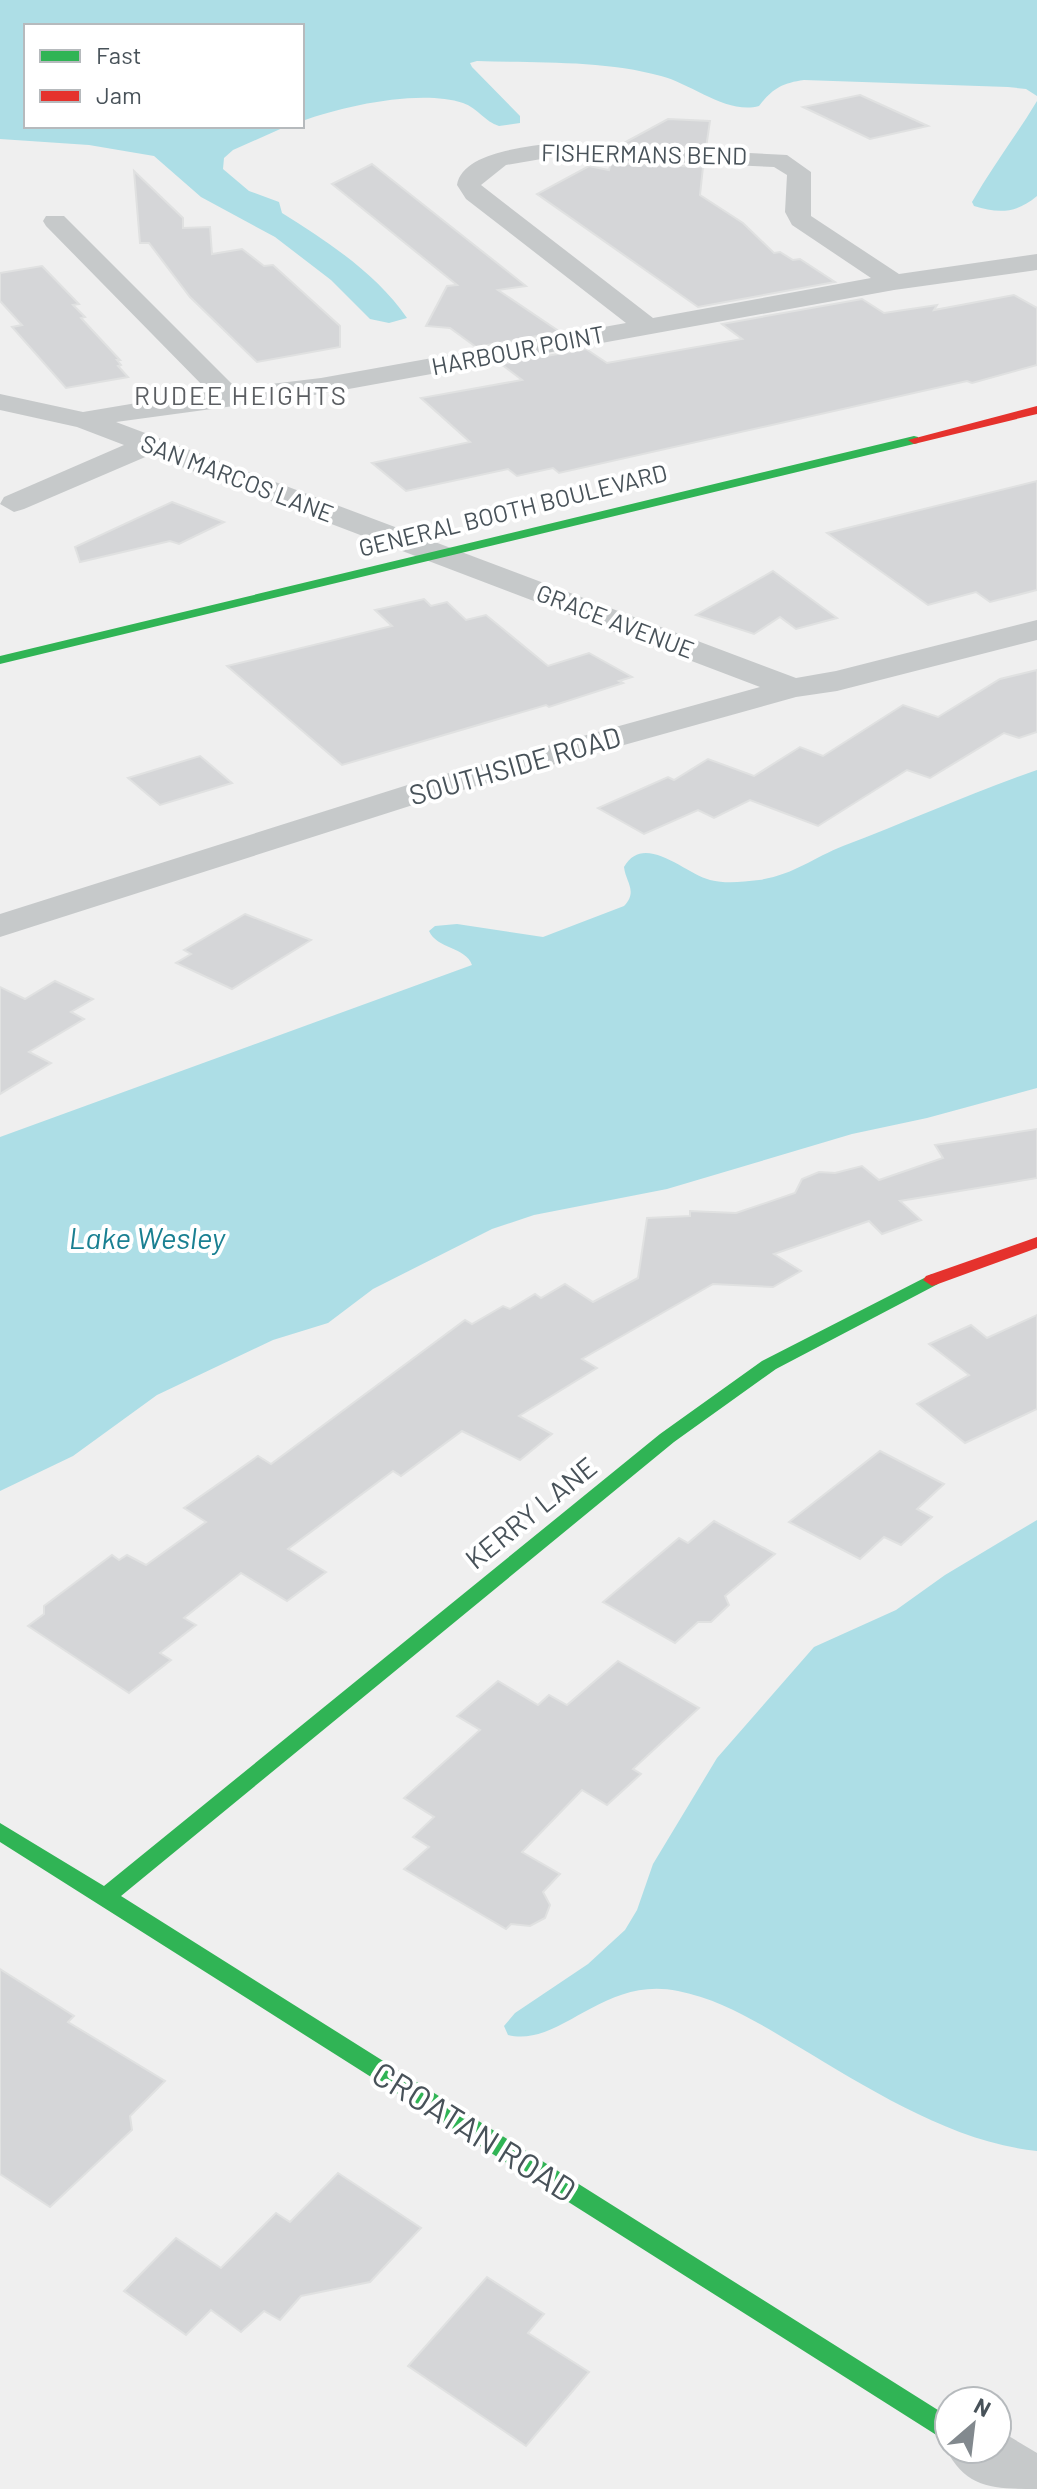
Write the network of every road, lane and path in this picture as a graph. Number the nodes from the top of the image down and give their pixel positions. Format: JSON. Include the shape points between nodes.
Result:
{"nodes":[{"id":1,"x":55,"y":221,"type":"dead end"},
{"id":2,"x":1037,"y":262,"type":"edge"},
{"id":3,"x":894,"y":282,"type":"junction"},
{"id":4,"x":647,"y":326,"type":"junction"},
{"id":5,"x":230,"y":398,"type":"junction"},
{"id":6,"x":0,"y":402,"type":"edge"},
{"id":7,"x":1037,"y":410,"type":"edge"},
{"id":8,"x":83,"y":420,"type":"junction"},
{"id":9,"x":148,"y":445,"type":"junction"},
{"id":10,"x":14,"y":503,"type":"dead end"},
{"id":11,"x":437,"y":554,"type":"junction"},
{"id":12,"x":1037,"y":630,"type":"edge"},
{"id":13,"x":0,"y":660,"type":"edge"},
{"id":14,"x":793,"y":688,"type":"junction"},
{"id":15,"x":0,"y":926,"type":"edge"},
{"id":16,"x":1037,"y":1242,"type":"edge"},
{"id":17,"x":0,"y":1831,"type":"edge"},
{"id":18,"x":104,"y":1898,"type":"junction"},
{"id":19,"x":933,"y":2421,"type":"edge"},
{"id":20,"x":1002,"y":2465,"type":"edge"},
{"id":21,"x":1037,"y":2487,"type":"edge"}],
"edges":[{"from":1,"to":5,"type":"street"},
{"from":2,"to":3,"type":"street","name":"HARBOUR POINT"},
{"from":3,"to":4,"type":"street","name":"HARBOUR POINT"},
{"from":3,"to":4,"type":"street","name":"FISHERMANS BEND","via":[[801,220],[799,172],[779,160],[553,150],[499,159],[470,178],[475,194]]},
{"from":4,"to":5,"type":"street","name":"HARBOUR POINT","via":[[378,377]]},
{"from":5,"to":8,"type":"street","name":"HARBOUR POINT"},
{"from":6,"to":8,"type":"street","name":"HARBOUR POINT"},
{"from":7,"to":11,"type":"main road","name":"GENERAL BOOTH BOULEVARD"},
{"from":8,"to":9,"type":"street","name":"SAN MARCOS LANE"},
{"from":9,"to":10,"type":"street"},
{"from":9,"to":11,"type":"street","name":"SAN MARCOS LANE"},
{"from":11,"to":13,"type":"main road","name":"GENERAL BOOTH BOULEVARD"},
{"from":11,"to":14,"type":"street","name":"GRACE AVENUE"},
{"from":12,"to":14,"type":"street","name":"SOUTHSIDE ROAD"},
{"from":14,"to":15,"type":"street","name":"SOUTHSIDE ROAD","via":[[429,789]]},
{"from":16,"to":18,"type":"main road","name":"KERRY LANE","via":[[934,1279],[769,1365],[667,1438]]},
{"from":17,"to":18,"type":"main road","name":"CROATAN ROAD"},
{"from":18,"to":19,"type":"main road","name":"CROATAN ROAD"},
{"from":20,"to":21,"type":"street"}]}
